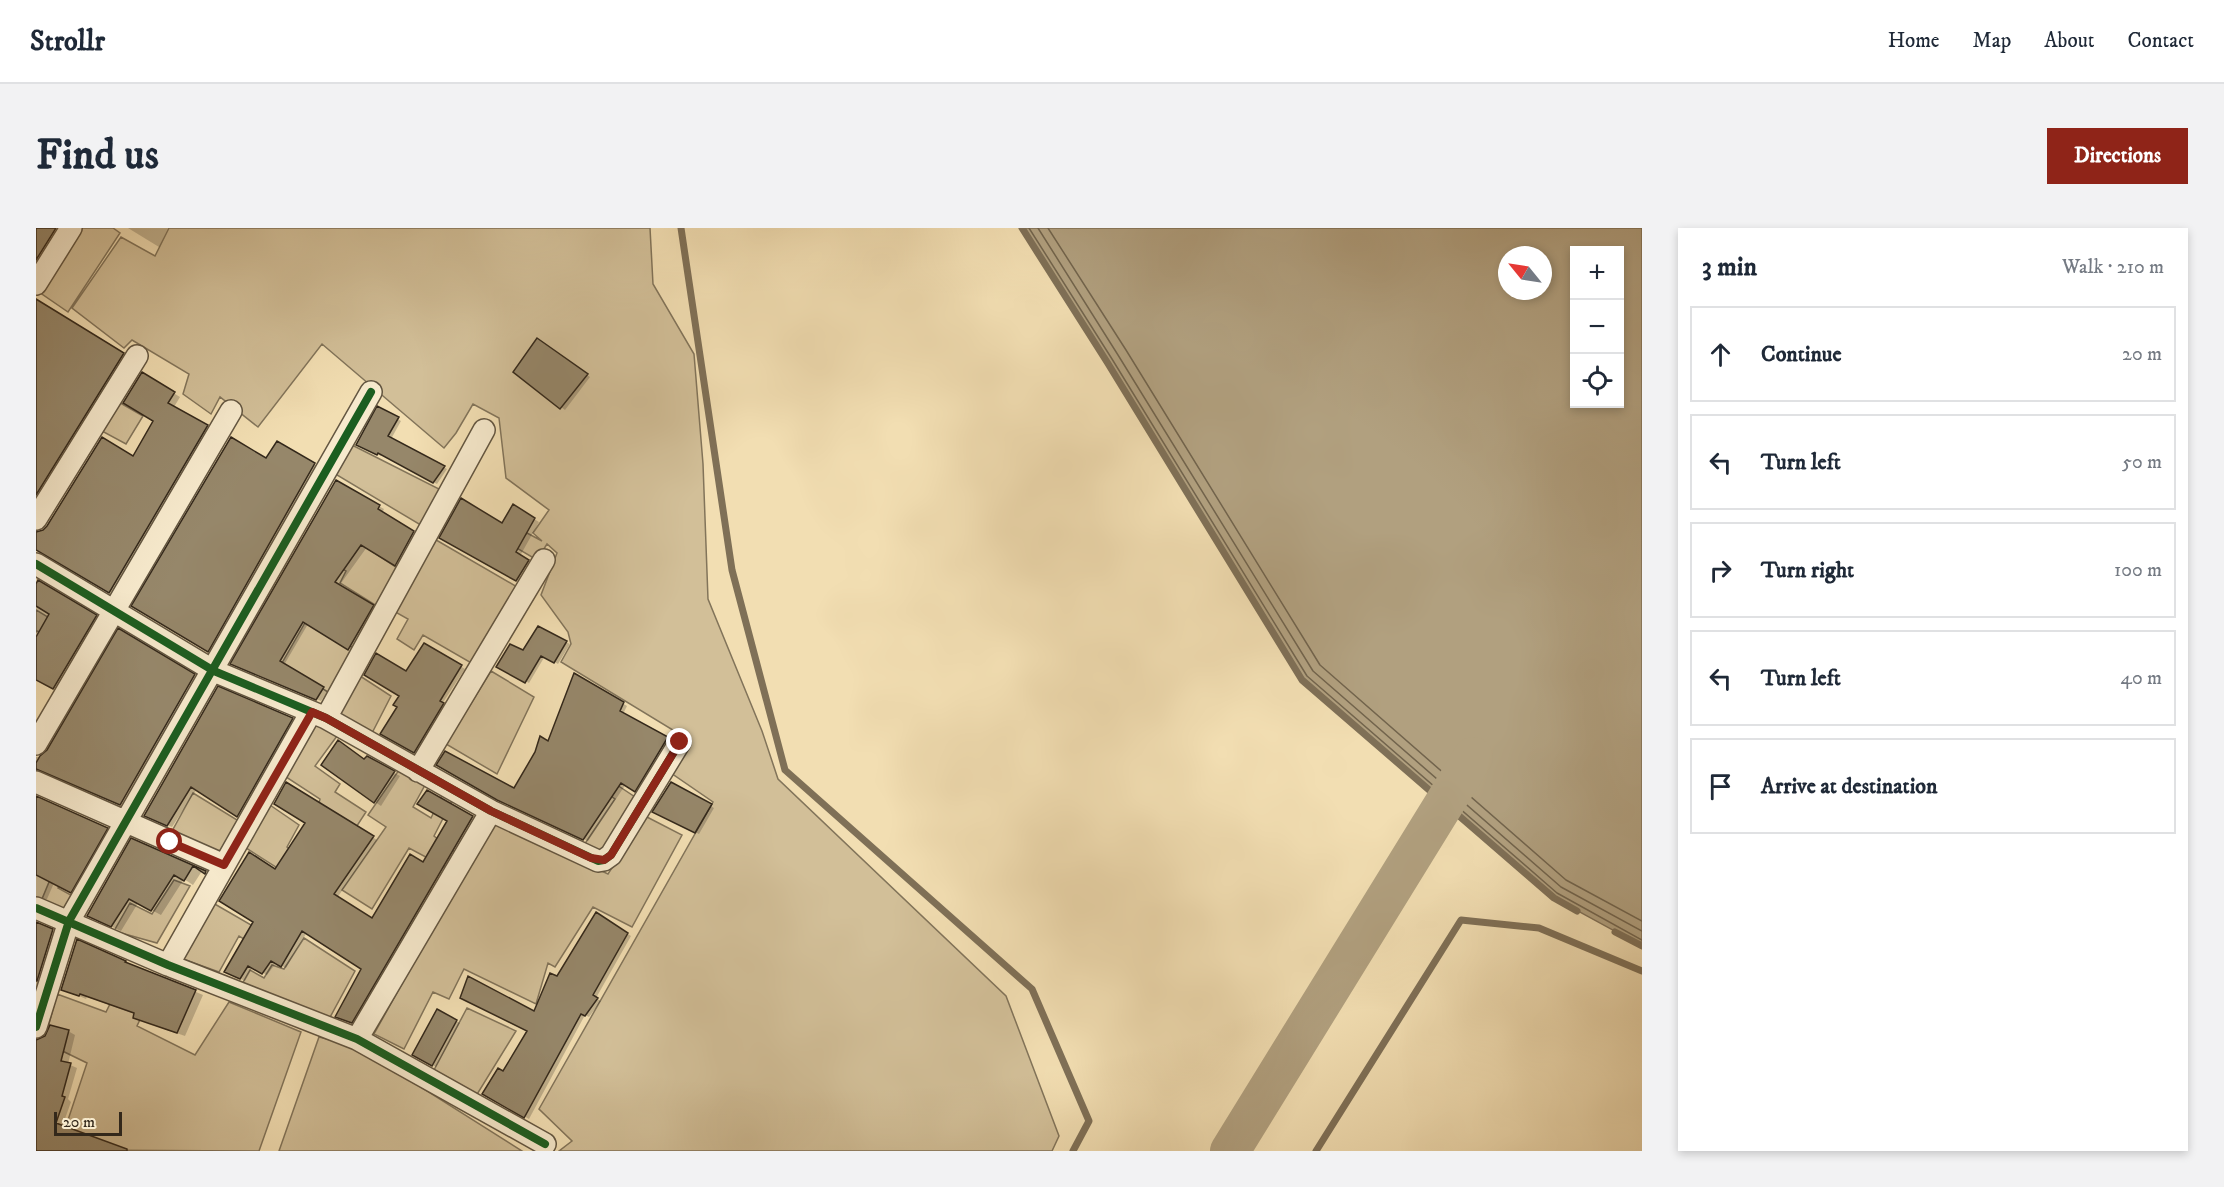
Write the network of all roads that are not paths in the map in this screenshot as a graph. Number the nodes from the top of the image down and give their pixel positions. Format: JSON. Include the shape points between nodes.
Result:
{"nodes":[{"id":1,"x":71,"y":228,"type":"edge"},
{"id":2,"x":36,"y":284,"type":"edge"},
{"id":3,"x":137,"y":356,"type":"dead end"},
{"id":4,"x":371,"y":392,"type":"dead end"},
{"id":5,"x":231,"y":411,"type":"dead end"},
{"id":6,"x":484,"y":429,"type":"dead end"},
{"id":7,"x":36,"y":519,"type":"edge"},
{"id":8,"x":544,"y":560,"type":"dead end"},
{"id":9,"x":36,"y":564,"type":"edge"},
{"id":10,"x":113,"y":611,"type":"junction"},
{"id":11,"x":214,"y":671,"type":"junction"},
{"id":12,"x":319,"y":715,"type":"junction"},
{"id":13,"x":680,"y":742,"type":"dead end"},
{"id":14,"x":36,"y":744,"type":"edge"},
{"id":15,"x":418,"y":771,"type":"junction"},
{"id":16,"x":36,"y":782,"type":"edge"},
{"id":17,"x":491,"y":811,"type":"junction"},
{"id":18,"x":126,"y":823,"type":"junction"},
{"id":19,"x":224,"y":865,"type":"junction"},
{"id":20,"x":36,"y":908,"type":"edge"},
{"id":21,"x":69,"y":921,"type":"junction"},
{"id":22,"x":168,"y":964,"type":"junction"},
{"id":23,"x":36,"y":1027,"type":"edge"},
{"id":24,"x":357,"y":1039,"type":"junction"},
{"id":25,"x":545,"y":1144,"type":"dead end"}],
"edges":[{"from":1,"to":2,"type":"street"},
{"from":3,"to":7,"type":"street"},
{"from":4,"to":11,"type":"street"},
{"from":5,"to":10,"type":"street"},
{"from":6,"to":12,"type":"street"},
{"from":8,"to":15,"type":"street"},
{"from":9,"to":10,"type":"street"},
{"from":10,"to":11,"type":"street"},
{"from":10,"to":14,"type":"street"},
{"from":11,"to":12,"type":"street"},
{"from":11,"to":18,"type":"street"},
{"from":12,"to":15,"type":"street"},
{"from":12,"to":19,"type":"street"},
{"from":13,"to":17,"type":"street","via":[[611,855],[604,860],[591,858]]},
{"from":15,"to":17,"type":"street"},
{"from":16,"to":18,"type":"street"},
{"from":17,"to":24,"type":"street"},
{"from":18,"to":19,"type":"street"},
{"from":18,"to":21,"type":"street"},
{"from":19,"to":22,"type":"street"},
{"from":20,"to":21,"type":"street"},
{"from":21,"to":22,"type":"street"},
{"from":21,"to":23,"type":"street"},
{"from":22,"to":24,"type":"street"},
{"from":24,"to":25,"type":"street"}]}
